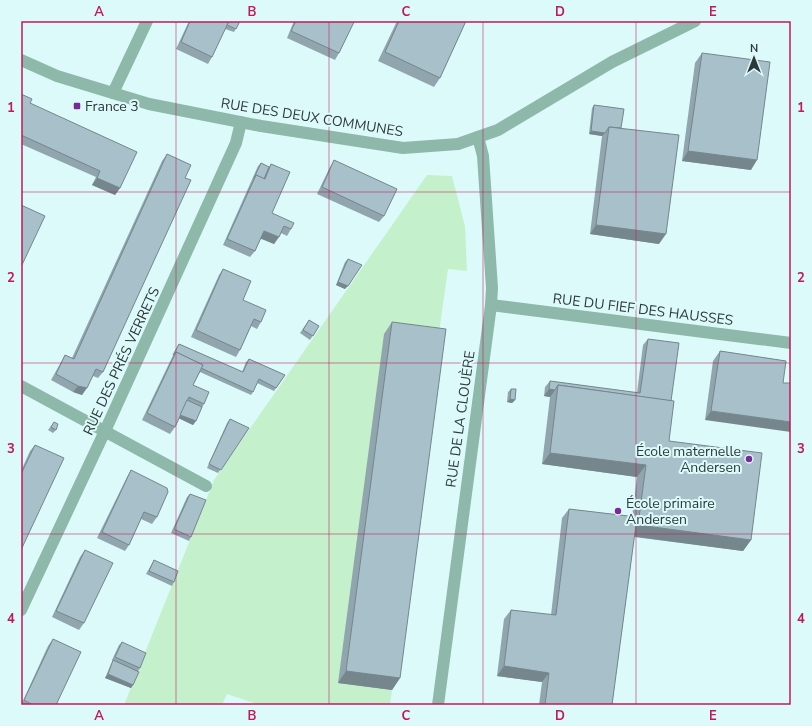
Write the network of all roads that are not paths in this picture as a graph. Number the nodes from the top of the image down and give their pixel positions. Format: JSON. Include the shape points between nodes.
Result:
{"nodes":[{"id":1,"x":147,"y":21,"type":"edge"},
{"id":2,"x":695,"y":21,"type":"edge"},
{"id":3,"x":21,"y":60,"type":"edge"},
{"id":4,"x":113,"y":93,"type":"junction"},
{"id":5,"x":241,"y":122,"type":"junction"},
{"id":6,"x":478,"y":137,"type":"junction"},
{"id":7,"x":491,"y":305,"type":"junction"},
{"id":8,"x":791,"y":343,"type":"edge"},
{"id":9,"x":21,"y":386,"type":"edge"},
{"id":10,"x":105,"y":431,"type":"junction"},
{"id":11,"x":206,"y":486,"type":"dead end"},
{"id":12,"x":21,"y":610,"type":"edge"},
{"id":13,"x":438,"y":705,"type":"edge"}],
"edges":[{"from":1,"to":4,"type":"street"},
{"from":2,"to":6,"type":"street","name":"RUE DES DEUX COMMUNES","via":[[612,62],[498,130]]},
{"from":3,"to":4,"type":"street","name":"RUE DES DEUX COMMUNES","via":[[57,76]]},
{"from":4,"to":5,"type":"street","name":"RUE DES DEUX COMMUNES","via":[[148,104]]},
{"from":5,"to":6,"type":"street","name":"RUE DES DEUX COMMUNES","via":[[403,148],[458,144]]},
{"from":5,"to":10,"type":"street","name":"RUE DES PRÉS VERRETS","via":[[236,143]]},
{"from":6,"to":7,"type":"street","name":"RUE DE LA CLOUÈRE","via":[[483,156]]},
{"from":7,"to":8,"type":"street","name":"RUE DU FIEF DES HAUSSES"},
{"from":7,"to":13,"type":"street","name":"RUE DE LA CLOUÈRE"},
{"from":9,"to":10,"type":"street"},
{"from":10,"to":11,"type":"street"},
{"from":10,"to":12,"type":"street","name":"RUE DES PRÉS VERRETS"}]}
